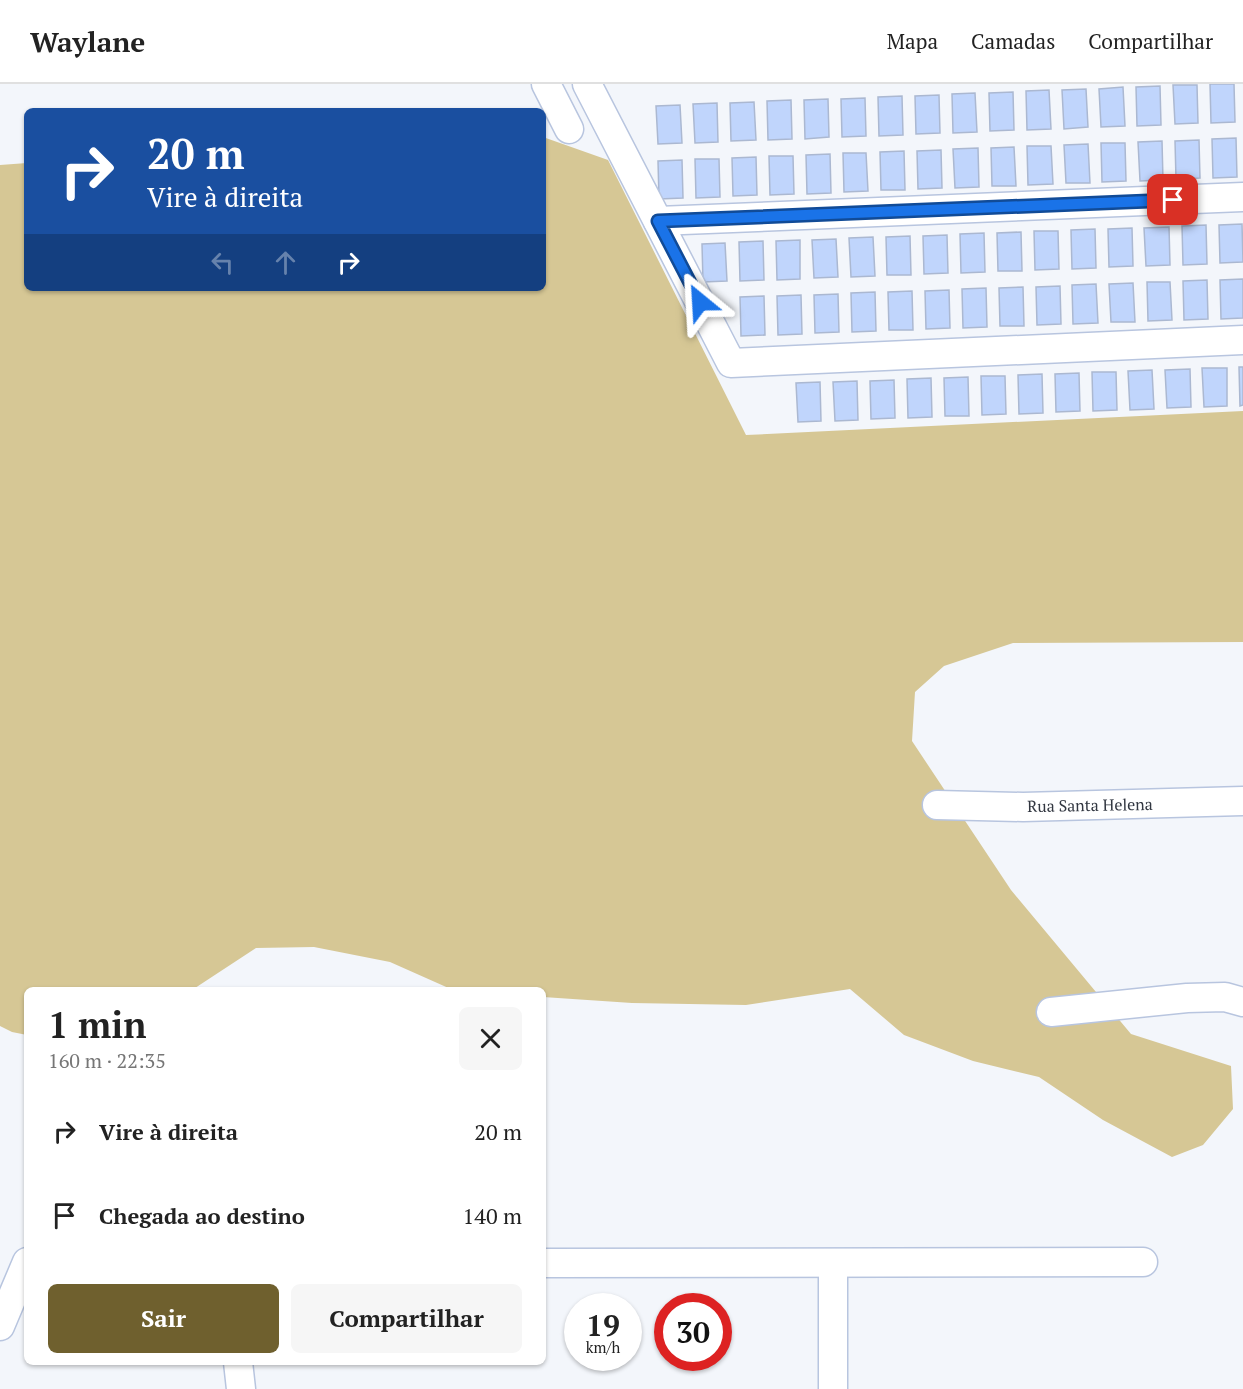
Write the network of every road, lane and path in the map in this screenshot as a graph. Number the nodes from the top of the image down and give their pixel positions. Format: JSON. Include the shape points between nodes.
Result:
{"nodes":[{"id":1,"x":546,"y":84,"type":"edge"},
{"id":2,"x":587,"y":84,"type":"edge"},
{"id":3,"x":569,"y":129,"type":"dead end"},
{"id":4,"x":1243,"y":197,"type":"edge"},
{"id":5,"x":658,"y":221,"type":"junction"},
{"id":6,"x":1243,"y":340,"type":"edge"},
{"id":7,"x":1243,"y":801,"type":"edge"},
{"id":8,"x":937,"y":805,"type":"dead end"},
{"id":9,"x":1243,"y":1002,"type":"edge"},
{"id":10,"x":1051,"y":1012,"type":"dead end"},
{"id":11,"x":1143,"y":1262,"type":"dead end"},
{"id":12,"x":546,"y":1263,"type":"edge"},
{"id":13,"x":833,"y":1264,"type":"junction"},
{"id":14,"x":24,"y":1269,"type":"edge"},
{"id":15,"x":0,"y":1326,"type":"edge"},
{"id":16,"x":238,"y":1365,"type":"edge"},
{"id":17,"x":241,"y":1389,"type":"edge"},
{"id":18,"x":833,"y":1389,"type":"edge"}],
"edges":[{"from":1,"to":3,"type":"street"},
{"from":2,"to":5,"type":"street"},
{"from":4,"to":5,"type":"street"},
{"from":5,"to":6,"type":"street","via":[[731,363]]},
{"from":7,"to":8,"type":"street","name":"Rua Santa Helena","via":[[1023,807]]},
{"from":9,"to":10,"type":"street","via":[[1225,997],[1187,998]]},
{"from":11,"to":13,"type":"street"},
{"from":12,"to":13,"type":"street"},
{"from":13,"to":18,"type":"street"},
{"from":14,"to":15,"type":"street"},
{"from":16,"to":17,"type":"street"}]}
